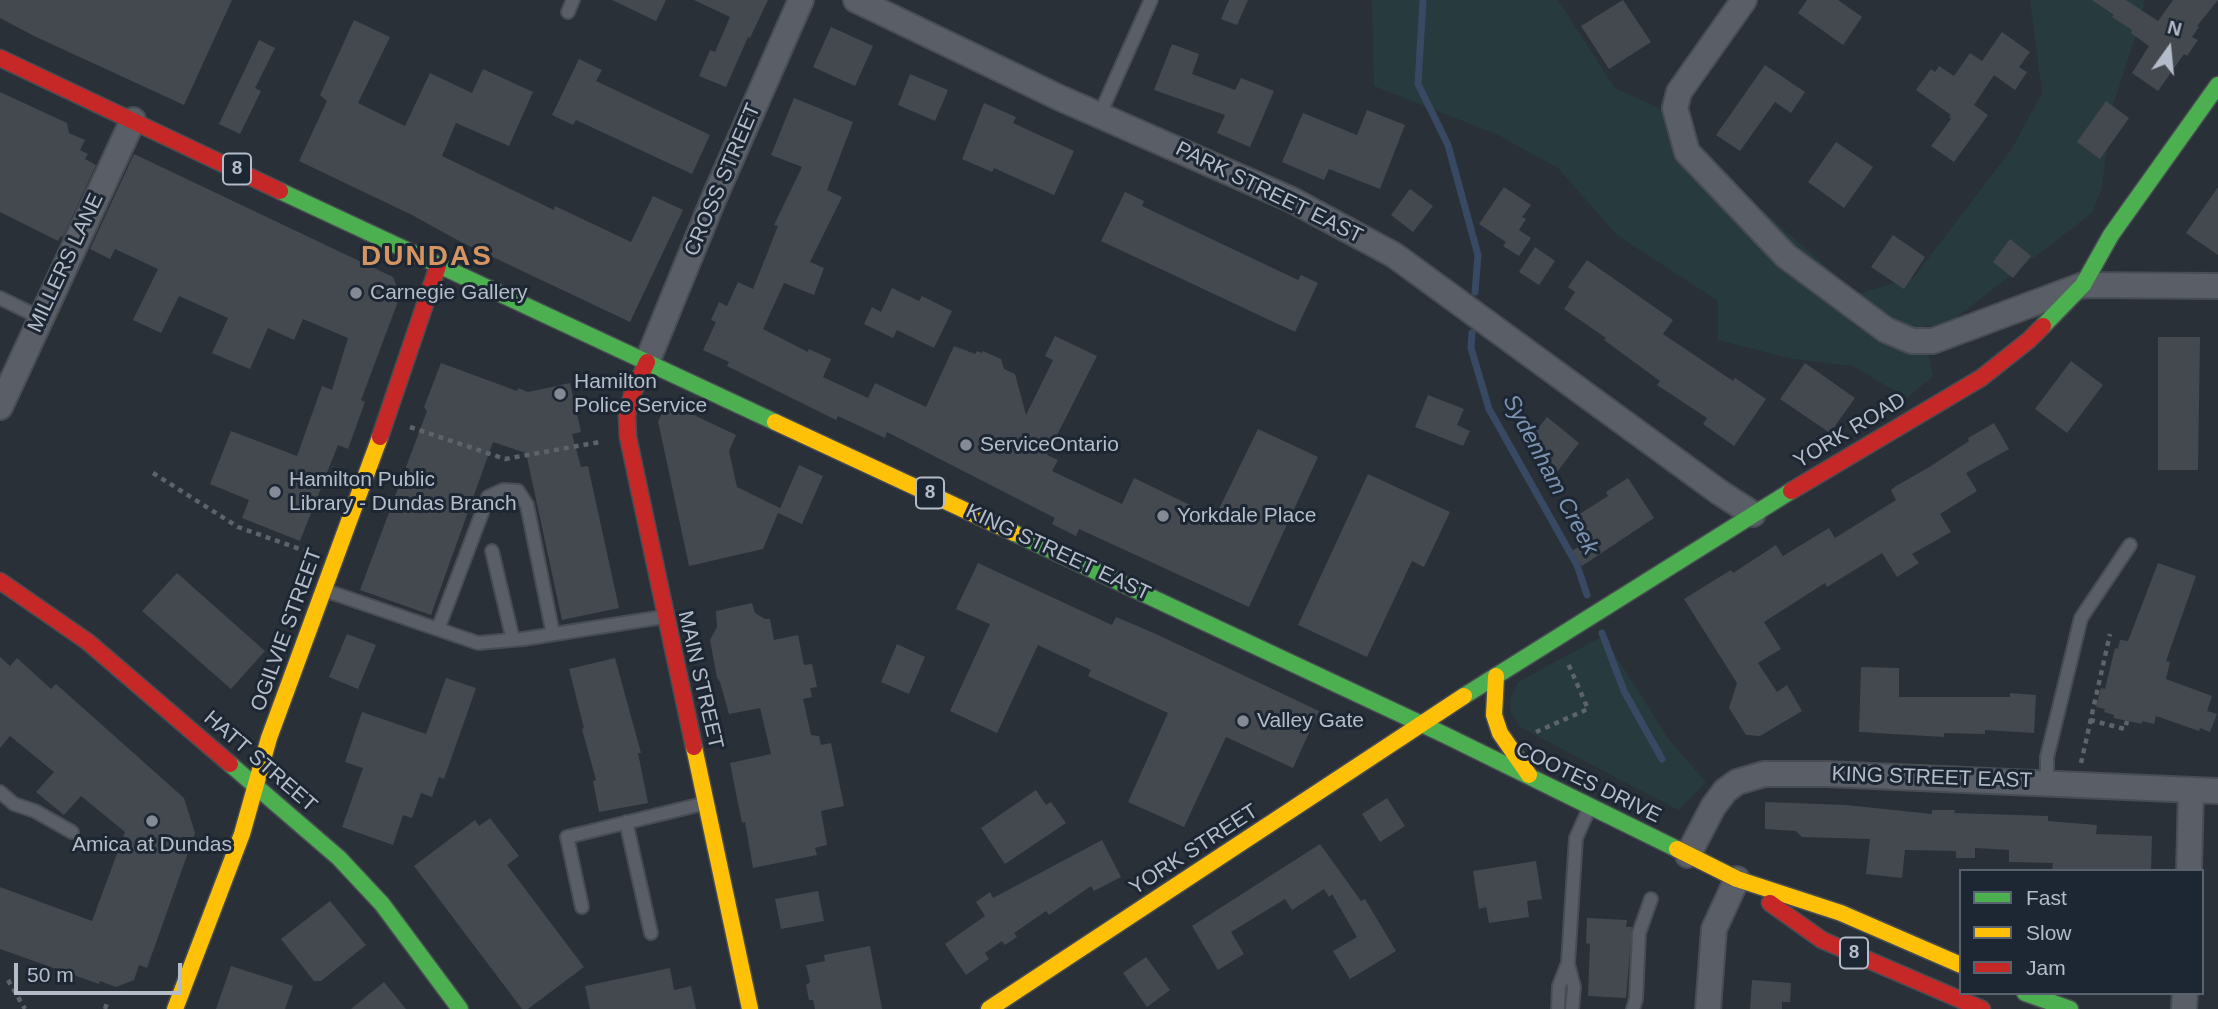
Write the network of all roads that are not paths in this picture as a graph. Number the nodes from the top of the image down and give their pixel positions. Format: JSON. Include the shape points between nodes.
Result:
{"nodes":[{"id":1,"x":801,"y":0,"type":"edge"},
{"id":2,"x":856,"y":0,"type":"edge"},
{"id":3,"x":1151,"y":0,"type":"edge"},
{"id":4,"x":1744,"y":0,"type":"edge"},
{"id":5,"x":0,"y":58,"type":"edge"},
{"id":6,"x":2218,"y":85,"type":"edge"},
{"id":7,"x":1100,"y":114,"type":"junction"},
{"id":8,"x":133,"y":120,"type":"junction"},
{"id":9,"x":438,"y":266,"type":"junction"},
{"id":10,"x":2082,"y":285,"type":"junction"},
{"id":11,"x":2218,"y":286,"type":"edge"},
{"id":12,"x":0,"y":298,"type":"edge"},
{"id":13,"x":40,"y":318,"type":"junction"},
{"id":14,"x":647,"y":362,"type":"junction"},
{"id":15,"x":0,"y":407,"type":"edge"},
{"id":16,"x":1753,"y":514,"type":"junction"},
{"id":17,"x":2130,"y":545,"type":"dead end"},
{"id":18,"x":492,"y":551,"type":"dead end"},
{"id":19,"x":0,"y":581,"type":"edge"},
{"id":20,"x":324,"y":590,"type":"junction"},
{"id":21,"x":664,"y":617,"type":"junction"},
{"id":22,"x":438,"y":629,"type":"junction"},
{"id":23,"x":553,"y":634,"type":"junction"},
{"id":24,"x":513,"y":640,"type":"junction"},
{"id":25,"x":1496,"y":676,"type":"junction"},
{"id":26,"x":1420,"y":724,"type":"junction"},
{"id":27,"x":1533,"y":779,"type":"junction"},
{"id":28,"x":2047,"y":783,"type":"junction"},
{"id":29,"x":257,"y":786,"type":"junction"},
{"id":30,"x":2191,"y":790,"type":"junction"},
{"id":31,"x":2218,"y":791,"type":"edge"},
{"id":32,"x":0,"y":792,"type":"edge"},
{"id":33,"x":706,"y":803,"type":"junction"},
{"id":34,"x":1590,"y":807,"type":"junction"},
{"id":35,"x":626,"y":822,"type":"junction"},
{"id":36,"x":72,"y":832,"type":"dead end"},
{"id":37,"x":1688,"y":855,"type":"junction"},
{"id":38,"x":2189,"y":869,"type":"edge"},
{"id":39,"x":1737,"y":879,"type":"junction"},
{"id":40,"x":1651,"y":900,"type":"dead end"},
{"id":41,"x":582,"y":907,"type":"dead end"},
{"id":42,"x":651,"y":933,"type":"dead end"},
{"id":43,"x":1568,"y":963,"type":"junction"},
{"id":44,"x":1959,"y":964,"type":"edge"},
{"id":45,"x":2031,"y":995,"type":"edge"},
{"id":46,"x":1573,"y":1007,"type":"edge"},
{"id":47,"x":176,"y":1009,"type":"edge"},
{"id":48,"x":460,"y":1009,"type":"edge"},
{"id":49,"x":750,"y":1009,"type":"edge"},
{"id":50,"x":989,"y":1009,"type":"edge"},
{"id":51,"x":1558,"y":1009,"type":"edge"},
{"id":52,"x":1633,"y":1009,"type":"edge"},
{"id":53,"x":1708,"y":1009,"type":"edge"},
{"id":54,"x":1982,"y":1009,"type":"edge"},
{"id":55,"x":2070,"y":1009,"type":"edge"}],
"edges":[{"from":1,"to":14,"type":"street","name":"CROSS STREET"},
{"from":2,"to":7,"type":"street","name":"PARK STREET EAST"},
{"from":3,"to":7,"type":"lane"},
{"from":4,"to":10,"type":"street","via":[[1679,92],[1675,108],[1687,152],[1786,256],[1886,330],[1912,341],[1933,341]]},
{"from":5,"to":8,"type":"main road","number":"8"},
{"from":6,"to":10,"type":"main road","name":"YORK ROAD","via":[[2111,235]]},
{"from":7,"to":16,"type":"street","name":"PARK STREET EAST","via":[[1293,200],[1394,255]]},
{"from":8,"to":9,"type":"main road","number":"8"},
{"from":8,"to":13,"type":"street","name":"MILLERS LANE"},
{"from":9,"to":14,"type":"main road","name":"KING STREET EAST","number":"8"},
{"from":9,"to":20,"type":"main road","name":"OGILVIE STREET"},
{"from":10,"to":11,"type":"street"},
{"from":10,"to":16,"type":"main road","name":"YORK ROAD","via":[[2029,340],[1981,377]]},
{"from":12,"to":13,"type":"lane"},
{"from":13,"to":15,"type":"street","name":"MILLERS LANE"},
{"from":14,"to":21,"type":"main road","name":"MAIN STREET","via":[[632,395],[628,437]]},
{"from":14,"to":26,"type":"main road","name":"KING STREET EAST","number":"8"},
{"from":16,"to":25,"type":"main road","name":"YORK ROAD"},
{"from":17,"to":28,"type":"lane","via":[[2081,618],[2047,757]]},
{"from":18,"to":24,"type":"lane"},
{"from":19,"to":29,"type":"main road","name":"HATT STREET","via":[[88,642]]},
{"from":20,"to":22,"type":"lane"},
{"from":20,"to":29,"type":"main road","name":"OGILVIE STREET","via":[[269,738]]},
{"from":21,"to":23,"type":"lane"},
{"from":21,"to":33,"type":"main road","name":"MAIN STREET"},
{"from":22,"to":23,"type":"lane","via":[[488,497],[503,490],[518,491],[527,505]]},
{"from":22,"to":24,"type":"lane","via":[[478,643]]},
{"from":23,"to":24,"type":"lane"},
{"from":25,"to":26,"type":"main road","name":"YORK ROAD"},
{"from":25,"to":27,"type":"main road","via":[[1494,715],[1500,733]]},
{"from":26,"to":27,"type":"main road","name":"COOTES DRIVE","number":"8"},
{"from":26,"to":50,"type":"main road","name":"YORK STREET"},
{"from":27,"to":34,"type":"main road","name":"COOTES DRIVE","number":"8"},
{"from":28,"to":30,"type":"street","name":"KING STREET EAST"},
{"from":28,"to":37,"type":"street","name":"KING STREET EAST","via":[[1765,774],[1724,791]]},
{"from":29,"to":47,"type":"main road","name":"OGILVIE STREET"},
{"from":29,"to":48,"type":"main road","name":"HATT STREET","via":[[339,858],[382,904]]},
{"from":30,"to":31,"type":"street","name":"KING STREET EAST"},
{"from":30,"to":38,"type":"street"},
{"from":32,"to":36,"type":"lane","via":[[14,804]]},
{"from":33,"to":35,"type":"lane"},
{"from":33,"to":49,"type":"main road","name":"MAIN STREET"},
{"from":34,"to":37,"type":"main road","name":"COOTES DRIVE","number":"8"},
{"from":34,"to":43,"type":"lane","via":[[1576,838]]},
{"from":35,"to":41,"type":"lane","via":[[567,837]]},
{"from":35,"to":42,"type":"lane"},
{"from":37,"to":39,"type":"main road","name":"COOTES DRIVE","number":"8"},
{"from":39,"to":44,"type":"main road","name":"COOTES DRIVE","number":"8","via":[[1841,913]]},
{"from":39,"to":53,"type":"street","via":[[1714,929]]},
{"from":39,"to":54,"type":"main road","name":"COOTES DRIVE","number":"8","via":[[1822,940]]},
{"from":40,"to":52,"type":"lane","via":[[1639,933]]},
{"from":43,"to":46,"type":"lane"},
{"from":43,"to":51,"type":"lane","via":[[1559,986]]},
{"from":45,"to":55,"type":"main road"}]}
